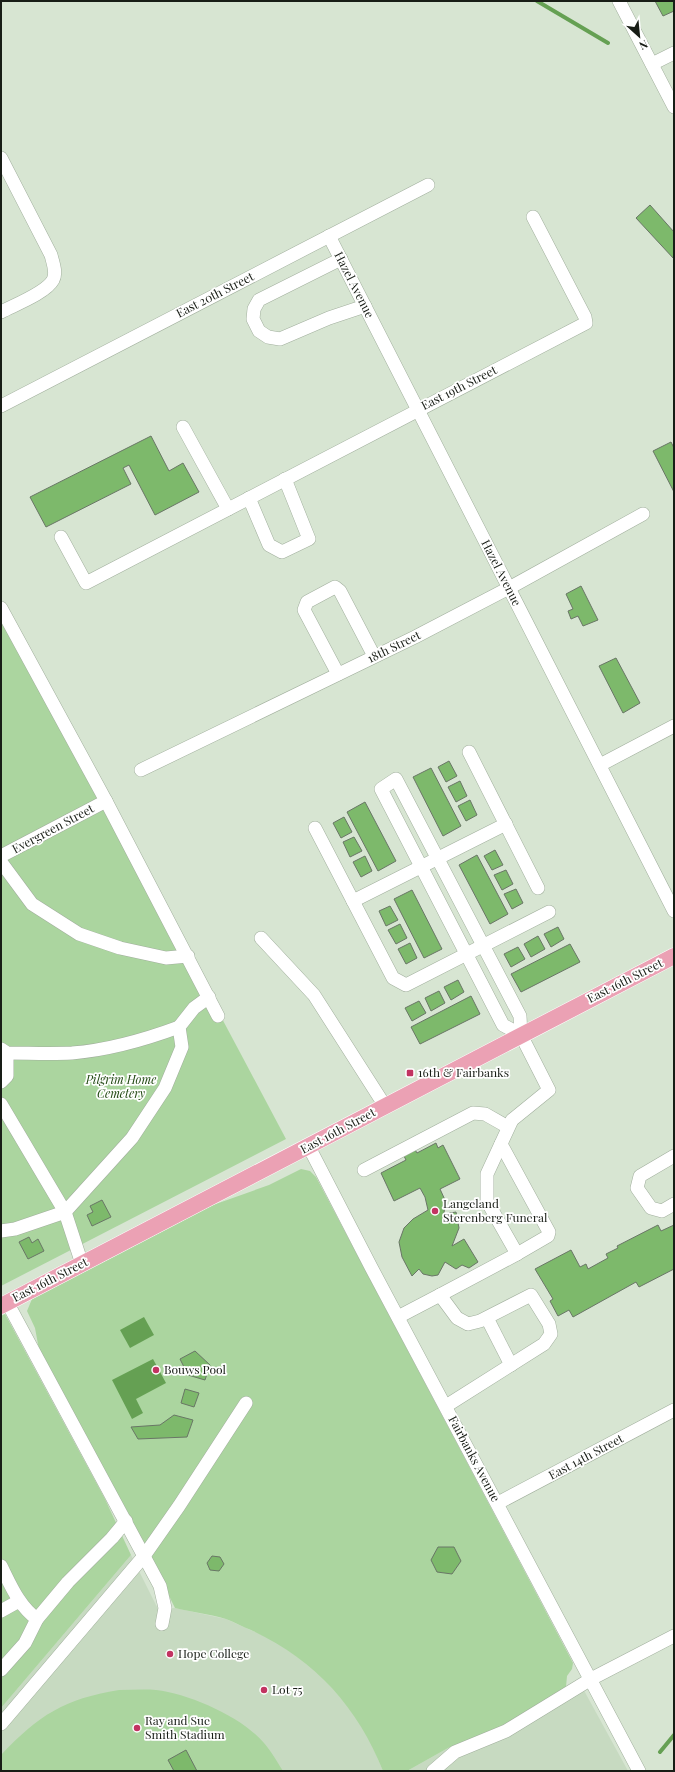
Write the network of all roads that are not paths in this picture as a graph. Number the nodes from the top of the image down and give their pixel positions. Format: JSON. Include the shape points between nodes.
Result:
{"nodes":[{"id":1,"x":619,"y":1,"type":"edge"},
{"id":2,"x":674,"y":53,"type":"edge"},
{"id":3,"x":652,"y":64,"type":"junction"},
{"id":4,"x":674,"y":107,"type":"edge"},
{"id":5,"x":1,"y":158,"type":"edge"},
{"id":6,"x":428,"y":185,"type":"dead end"},
{"id":7,"x":533,"y":217,"type":"dead end"},
{"id":8,"x":329,"y":236,"type":"junction"},
{"id":9,"x":341,"y":258,"type":"junction"},
{"id":10,"x":365,"y":306,"type":"junction"},
{"id":11,"x":1,"y":312,"type":"edge"},
{"id":12,"x":1,"y":406,"type":"edge"},
{"id":13,"x":418,"y":409,"type":"junction"},
{"id":14,"x":183,"y":427,"type":"dead end"},
{"id":15,"x":285,"y":479,"type":"junction"},
{"id":16,"x":249,"y":498,"type":"junction"},
{"id":17,"x":228,"y":509,"type":"junction"},
{"id":18,"x":643,"y":514,"type":"dead end"},
{"id":19,"x":61,"y":537,"type":"dead end"},
{"id":20,"x":509,"y":588,"type":"junction"},
{"id":21,"x":1,"y":608,"type":"edge"},
{"id":22,"x":374,"y":656,"type":"junction"},
{"id":23,"x":338,"y":674,"type":"junction"},
{"id":24,"x":674,"y":726,"type":"edge"},
{"id":25,"x":469,"y":752,"type":"dead end"},
{"id":26,"x":600,"y":765,"type":"junction"},
{"id":27,"x":141,"y":770,"type":"dead end"},
{"id":28,"x":106,"y":801,"type":"junction"},
{"id":29,"x":506,"y":824,"type":"junction"},
{"id":30,"x":314,"y":828,"type":"dead end"},
{"id":31,"x":1,"y":856,"type":"edge"},
{"id":32,"x":438,"y":859,"type":"junction"},
{"id":33,"x":1,"y":862,"type":"edge"},
{"id":34,"x":421,"y":868,"type":"junction"},
{"id":35,"x":538,"y":888,"type":"dead end"},
{"id":36,"x":353,"y":901,"type":"junction"},
{"id":37,"x":674,"y":911,"type":"edge"},
{"id":38,"x":549,"y":912,"type":"dead end"},
{"id":39,"x":261,"y":938,"type":"dead end"},
{"id":40,"x":483,"y":946,"type":"junction"},
{"id":41,"x":467,"y":955,"type":"junction"},
{"id":42,"x":188,"y":956,"type":"junction"},
{"id":43,"x":674,"y":956,"type":"edge"},
{"id":44,"x":209,"y":997,"type":"junction"},
{"id":45,"x":218,"y":1016,"type":"dead end"},
{"id":46,"x":179,"y":1027,"type":"junction"},
{"id":47,"x":521,"y":1035,"type":"junction"},
{"id":48,"x":4,"y":1051,"type":"edge"},
{"id":49,"x":1,"y":1082,"type":"edge"},
{"id":50,"x":1,"y":1104,"type":"edge"},
{"id":51,"x":386,"y":1106,"type":"junction"},
{"id":52,"x":508,"y":1127,"type":"junction"},
{"id":53,"x":501,"y":1144,"type":"junction"},
{"id":54,"x":309,"y":1147,"type":"junction"},
{"id":55,"x":674,"y":1156,"type":"edge"},
{"id":56,"x":364,"y":1170,"type":"dead end"},
{"id":57,"x":674,"y":1204,"type":"edge"},
{"id":58,"x":64,"y":1212,"type":"junction"},
{"id":59,"x":1,"y":1231,"type":"edge"},
{"id":60,"x":517,"y":1254,"type":"junction"},
{"id":61,"x":82,"y":1264,"type":"junction"},
{"id":62,"x":440,"y":1296,"type":"junction"},
{"id":63,"x":4,"y":1304,"type":"edge"},
{"id":64,"x":398,"y":1317,"type":"junction"},
{"id":65,"x":487,"y":1318,"type":"junction"},
{"id":66,"x":511,"y":1365,"type":"junction"},
{"id":67,"x":246,"y":1403,"type":"dead end"},
{"id":68,"x":446,"y":1406,"type":"junction"},
{"id":69,"x":674,"y":1410,"type":"edge"},
{"id":70,"x":498,"y":1503,"type":"junction"},
{"id":71,"x":126,"y":1521,"type":"junction"},
{"id":72,"x":144,"y":1556,"type":"junction"},
{"id":73,"x":1,"y":1566,"type":"edge"},
{"id":74,"x":19,"y":1601,"type":"junction"},
{"id":75,"x":1,"y":1611,"type":"edge"},
{"id":76,"x":38,"y":1619,"type":"junction"},
{"id":77,"x":162,"y":1624,"type":"dead end"},
{"id":78,"x":674,"y":1636,"type":"edge"},
{"id":79,"x":3,"y":1665,"type":"edge"},
{"id":80,"x":591,"y":1679,"type":"junction"},
{"id":81,"x":1,"y":1724,"type":"edge"},
{"id":82,"x":432,"y":1771,"type":"edge"},
{"id":83,"x":639,"y":1771,"type":"edge"}],
"edges":[{"from":1,"to":3,"type":"street"},
{"from":2,"to":3,"type":"street"},
{"from":3,"to":4,"type":"street"},
{"from":5,"to":11,"type":"street","via":[[51,255],[54,268],[50,284]]},
{"from":6,"to":8,"type":"street","name":"East 20th Street"},
{"from":7,"to":13,"type":"street","name":"East 19th Street","via":[[586,323]]},
{"from":8,"to":9,"type":"street","name":"Hazel Avenue"},
{"from":8,"to":12,"type":"street","name":"East 20th Street"},
{"from":9,"to":10,"type":"street","name":"Hazel Avenue"},
{"from":9,"to":10,"type":"street","via":[[259,300],[254,309],[253,319],[259,331],[268,338],[280,339]]},
{"from":10,"to":13,"type":"street","name":"Hazel Avenue"},
{"from":13,"to":15,"type":"street","name":"East 19th Street"},
{"from":13,"to":20,"type":"street","name":"Hazel Avenue"},
{"from":14,"to":17,"type":"street"},
{"from":15,"to":16,"type":"street","name":"East 19th Street"},
{"from":15,"to":16,"type":"street","via":[[309,539],[282,552],[275,550],[269,545]]},
{"from":16,"to":17,"type":"street","name":"East 19th Street"},
{"from":17,"to":19,"type":"street","name":"East 19th Street","via":[[86,583]]},
{"from":18,"to":20,"type":"street","name":"18th Street"},
{"from":20,"to":22,"type":"street","name":"18th Street"},
{"from":20,"to":26,"type":"street","name":"Hazel Avenue"},
{"from":21,"to":28,"type":"street"},
{"from":22,"to":23,"type":"street","name":"18th Street"},
{"from":22,"to":23,"type":"street","via":[[335,587],[306,602],[304,610]]},
{"from":23,"to":27,"type":"street","name":"18th Street"},
{"from":24,"to":26,"type":"street"},
{"from":25,"to":29,"type":"street"},
{"from":26,"to":37,"type":"street","name":"Hazel Avenue"},
{"from":28,"to":31,"type":"street","name":"Evergreen Street"},
{"from":28,"to":42,"type":"street"},
{"from":29,"to":32,"type":"street"},
{"from":29,"to":35,"type":"street"},
{"from":30,"to":36,"type":"street"},
{"from":32,"to":34,"type":"street"},
{"from":32,"to":34,"type":"street","via":[[396,779],[380,789]]},
{"from":32,"to":40,"type":"street"},
{"from":33,"to":42,"type":"street","via":[[32,904],[79,934],[120,948],[166,958]]},
{"from":34,"to":36,"type":"street"},
{"from":34,"to":41,"type":"street"},
{"from":36,"to":41,"type":"street","via":[[393,978],[406,985]]},
{"from":38,"to":40,"type":"street"},
{"from":39,"to":51,"type":"street","via":[[314,995]]},
{"from":40,"to":41,"type":"street"},
{"from":40,"to":47,"type":"street","via":[[520,1016]]},
{"from":41,"to":47,"type":"street","via":[[503,1024]]},
{"from":42,"to":44,"type":"street"},
{"from":43,"to":47,"type":"main road","name":"East 16th Street"},
{"from":44,"to":45,"type":"street"},
{"from":44,"to":46,"type":"street","via":[[194,1008]]},
{"from":46,"to":48,"type":"street","via":[[151,1038],[71,1053]]},
{"from":46,"to":58,"type":"street","via":[[182,1047],[165,1088],[132,1138]]},
{"from":47,"to":51,"type":"main road","name":"East 16th Street"},
{"from":47,"to":52,"type":"street","via":[[549,1090],[512,1120]]},
{"from":48,"to":49,"type":"street","via":[[7,1076]]},
{"from":50,"to":58,"type":"street"},
{"from":51,"to":54,"type":"main road","name":"East 16th Street"},
{"from":52,"to":53,"type":"street"},
{"from":52,"to":56,"type":"street","via":[[485,1114],[473,1113]]},
{"from":53,"to":60,"type":"street","via":[[487,1174],[487,1201]]},
{"from":53,"to":60,"type":"street","via":[[549,1232],[548,1236]]},
{"from":54,"to":61,"type":"main road","name":"East 16th Street"},
{"from":54,"to":64,"type":"street","name":"Fairbanks Avenue"},
{"from":55,"to":57,"type":"street","via":[[640,1176],[637,1188],[651,1208],[662,1211]]},
{"from":58,"to":59,"type":"street","via":[[15,1229]]},
{"from":58,"to":61,"type":"street"},
{"from":60,"to":62,"type":"street"},
{"from":61,"to":63,"type":"main road","name":"East 16th Street"},
{"from":62,"to":64,"type":"street"},
{"from":62,"to":65,"type":"street","via":[[457,1318],[468,1324]]},
{"from":63,"to":71,"type":"street"},
{"from":64,"to":68,"type":"street","name":"Fairbanks Avenue"},
{"from":65,"to":66,"type":"street"},
{"from":65,"to":66,"type":"street","via":[[531,1295],[548,1324],[551,1334],[544,1344]]},
{"from":66,"to":68,"type":"street"},
{"from":67,"to":72,"type":"street"},
{"from":68,"to":70,"type":"street","name":"Fairbanks Avenue"},
{"from":69,"to":70,"type":"street","name":"East 14th Street"},
{"from":70,"to":80,"type":"street","name":"Fairbanks Avenue"},
{"from":71,"to":72,"type":"street"},
{"from":71,"to":76,"type":"street","via":[[68,1582]]},
{"from":72,"to":77,"type":"street","via":[[160,1586],[165,1608]]},
{"from":72,"to":81,"type":"street"},
{"from":73,"to":74,"type":"street"},
{"from":74,"to":75,"type":"street"},
{"from":74,"to":76,"type":"street"},
{"from":76,"to":79,"type":"street","via":[[25,1643]]},
{"from":78,"to":80,"type":"street"},
{"from":80,"to":82,"type":"street","via":[[506,1731],[455,1752]]},
{"from":80,"to":83,"type":"street","name":"Fairbanks Avenue"}]}
